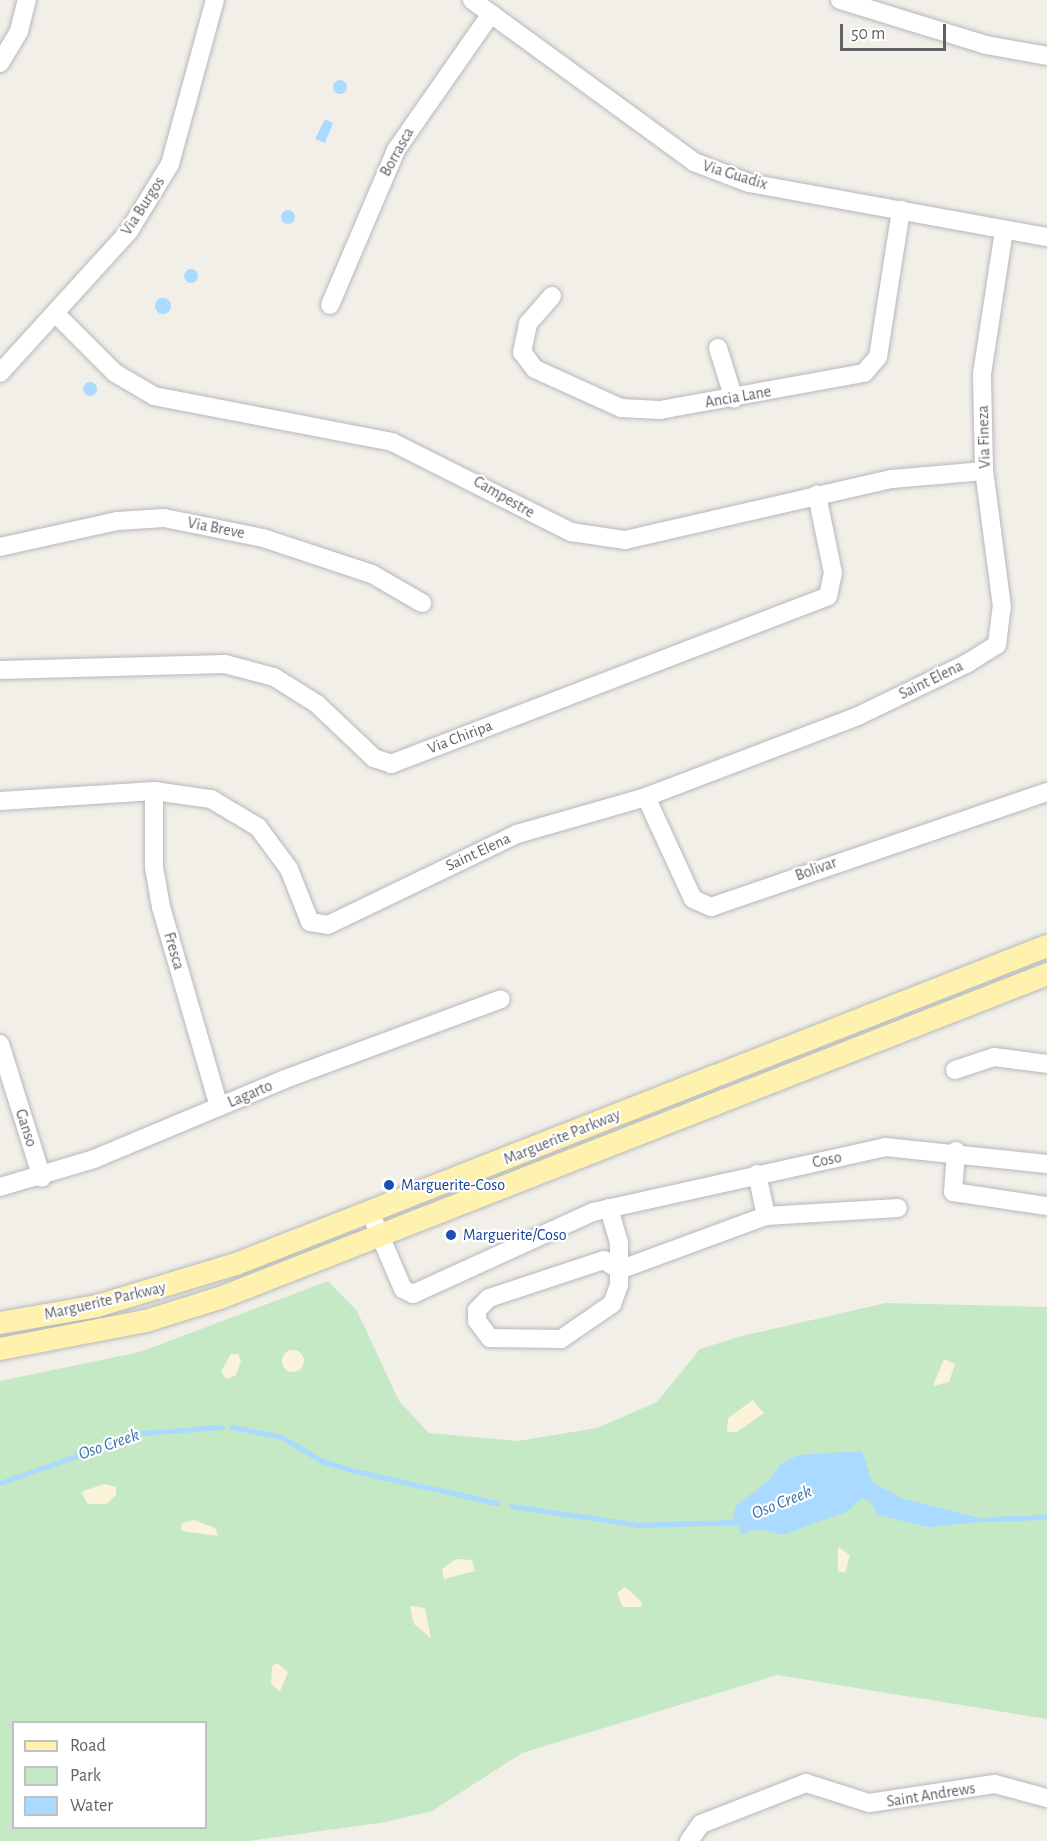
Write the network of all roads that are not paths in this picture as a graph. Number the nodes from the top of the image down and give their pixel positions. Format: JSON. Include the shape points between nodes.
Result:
{"nodes":[{"id":1,"x":27,"y":0,"type":"edge"},
{"id":2,"x":215,"y":0,"type":"edge"},
{"id":3,"x":472,"y":0,"type":"edge"},
{"id":4,"x":840,"y":0,"type":"edge"},
{"id":5,"x":491,"y":14,"type":"junction"},
{"id":6,"x":1047,"y":56,"type":"edge"},
{"id":7,"x":0,"y":63,"type":"edge"},
{"id":8,"x":901,"y":210,"type":"junction"},
{"id":9,"x":1004,"y":230,"type":"junction"},
{"id":10,"x":1047,"y":237,"type":"edge"},
{"id":11,"x":552,"y":296,"type":"dead end"},
{"id":12,"x":330,"y":305,"type":"dead end"},
{"id":13,"x":55,"y":314,"type":"junction"},
{"id":14,"x":718,"y":348,"type":"dead end"},
{"id":15,"x":0,"y":373,"type":"edge"},
{"id":16,"x":734,"y":399,"type":"junction"},
{"id":17,"x":984,"y":471,"type":"junction"},
{"id":18,"x":817,"y":495,"type":"junction"},
{"id":19,"x":0,"y":546,"type":"edge"},
{"id":20,"x":422,"y":603,"type":"dead end"},
{"id":21,"x":997,"y":645,"type":"joint"},
{"id":22,"x":0,"y":670,"type":"edge"},
{"id":23,"x":154,"y":791,"type":"junction"},
{"id":24,"x":1047,"y":792,"type":"edge"},
{"id":25,"x":646,"y":797,"type":"junction"},
{"id":26,"x":0,"y":801,"type":"edge"},
{"id":27,"x":1047,"y":946,"type":"edge"},
{"id":28,"x":1047,"y":974,"type":"edge"},
{"id":29,"x":501,"y":999,"type":"dead end"},
{"id":30,"x":0,"y":1044,"type":"edge"},
{"id":31,"x":1047,"y":1064,"type":"edge"},
{"id":32,"x":955,"y":1070,"type":"dead end"},
{"id":33,"x":4,"y":1072,"type":"edge"},
{"id":34,"x":219,"y":1107,"type":"junction"},
{"id":35,"x":956,"y":1151,"type":"junction"},
{"id":36,"x":1047,"y":1164,"type":"edge"},
{"id":37,"x":757,"y":1174,"type":"junction"},
{"id":38,"x":42,"y":1178,"type":"junction"},
{"id":39,"x":0,"y":1187,"type":"edge"},
{"id":40,"x":1047,"y":1206,"type":"edge"},
{"id":41,"x":609,"y":1208,"type":"junction"},
{"id":42,"x":898,"y":1208,"type":"dead end"},
{"id":43,"x":370,"y":1212,"type":"junction"},
{"id":44,"x":766,"y":1216,"type":"junction"},
{"id":45,"x":380,"y":1235,"type":"junction"},
{"id":46,"x":619,"y":1270,"type":"junction"},
{"id":47,"x":0,"y":1323,"type":"edge"},
{"id":48,"x":0,"y":1349,"type":"edge"},
{"id":49,"x":1047,"y":1798,"type":"edge"},
{"id":50,"x":689,"y":1841,"type":"edge"}],
"edges":[{"from":1,"to":7,"type":"street","via":[[19,31]]},
{"from":2,"to":13,"type":"street","name":"Via Burgos","via":[[170,164],[129,231]]},
{"from":3,"to":5,"type":"street","name":"Via Guadix"},
{"from":4,"to":6,"type":"street","via":[[986,45]]},
{"from":5,"to":8,"type":"street","name":"Via Guadix","via":[[694,162],[749,183]]},
{"from":5,"to":12,"type":"street","name":"Borrasca","via":[[396,150]]},
{"from":8,"to":9,"type":"street","name":"Via Guadix"},
{"from":8,"to":16,"type":"street","name":"Ancia Lane","via":[[878,357],[864,373]]},
{"from":9,"to":10,"type":"street","name":"Via Guadix"},
{"from":9,"to":17,"type":"street","name":"Via Fineza","via":[[982,374]]},
{"from":11,"to":16,"type":"street","name":"Ancia Lane","via":[[528,324],[522,352],[535,369],[621,408],[660,410]]},
{"from":13,"to":15,"type":"street","name":"Via Burgos"},
{"from":13,"to":18,"type":"street","name":"Campestre","via":[[115,373],[154,396],[392,442],[456,470],[571,532],[625,540]]},
{"from":14,"to":16,"type":"street"},
{"from":17,"to":18,"type":"street","name":"Campestre","via":[[892,479]]},
{"from":17,"to":21,"type":"street","name":"Via Fineza","via":[[1002,607]]},
{"from":18,"to":22,"type":"street","name":"Via Chiripa","via":[[833,573],[828,596],[391,764],[374,758],[317,704],[274,677],[225,664]]},
{"from":19,"to":20,"type":"street","name":"Via Breve","via":[[117,521],[164,518],[263,538],[372,574]]},
{"from":21,"to":25,"type":"street","name":"Saint Elena","via":[[858,716]]},
{"from":23,"to":25,"type":"street","name":"Saint Elena","via":[[211,799],[258,827],[289,869],[310,922],[328,925],[517,834]]},
{"from":23,"to":26,"type":"street","name":"Saint Elena"},
{"from":23,"to":34,"type":"street","name":"Fresca","via":[[154,867],[161,907]]},
{"from":24,"to":25,"type":"street","name":"Bolivar","via":[[711,907],[693,899]]},
{"from":27,"to":43,"type":"main road","name":"Marguerite Parkway"},
{"from":28,"to":45,"type":"main road","name":"Marguerite Parkway"},
{"from":29,"to":34,"type":"street","name":"Lagarto"},
{"from":30,"to":33,"type":"street","name":"Ganso"},
{"from":31,"to":32,"type":"street","via":[[994,1057]]},
{"from":33,"to":38,"type":"street","name":"Ganso"},
{"from":34,"to":38,"type":"street","name":"Lagarto"},
{"from":35,"to":36,"type":"street","name":"Coso"},
{"from":35,"to":37,"type":"street","name":"Coso","via":[[885,1147]]},
{"from":35,"to":40,"type":"street","via":[[953,1192]]},
{"from":37,"to":41,"type":"street","name":"Coso"},
{"from":37,"to":44,"type":"street"},
{"from":38,"to":39,"type":"street","name":"Lagarto"},
{"from":41,"to":45,"type":"street","name":"Coso","via":[[529,1238],[413,1294],[403,1289]]},
{"from":41,"to":46,"type":"street","via":[[619,1242]]},
{"from":42,"to":44,"type":"street"},
{"from":43,"to":45,"type":"street","name":"Coso"},
{"from":43,"to":47,"type":"main road","name":"Marguerite Parkway","via":[[155,1291]]},
{"from":44,"to":46,"type":"street"},
{"from":45,"to":48,"type":"main road","name":"Marguerite Parkway","via":[[146,1321]]},
{"from":46,"to":46,"type":"street","via":[[612,1304],[561,1339],[490,1338],[477,1321],[477,1310],[489,1298],[604,1260]]},
{"from":49,"to":50,"type":"street","name":"Saint Andrews","via":[[995,1785],[869,1803],[806,1783],[700,1824]]}]}
